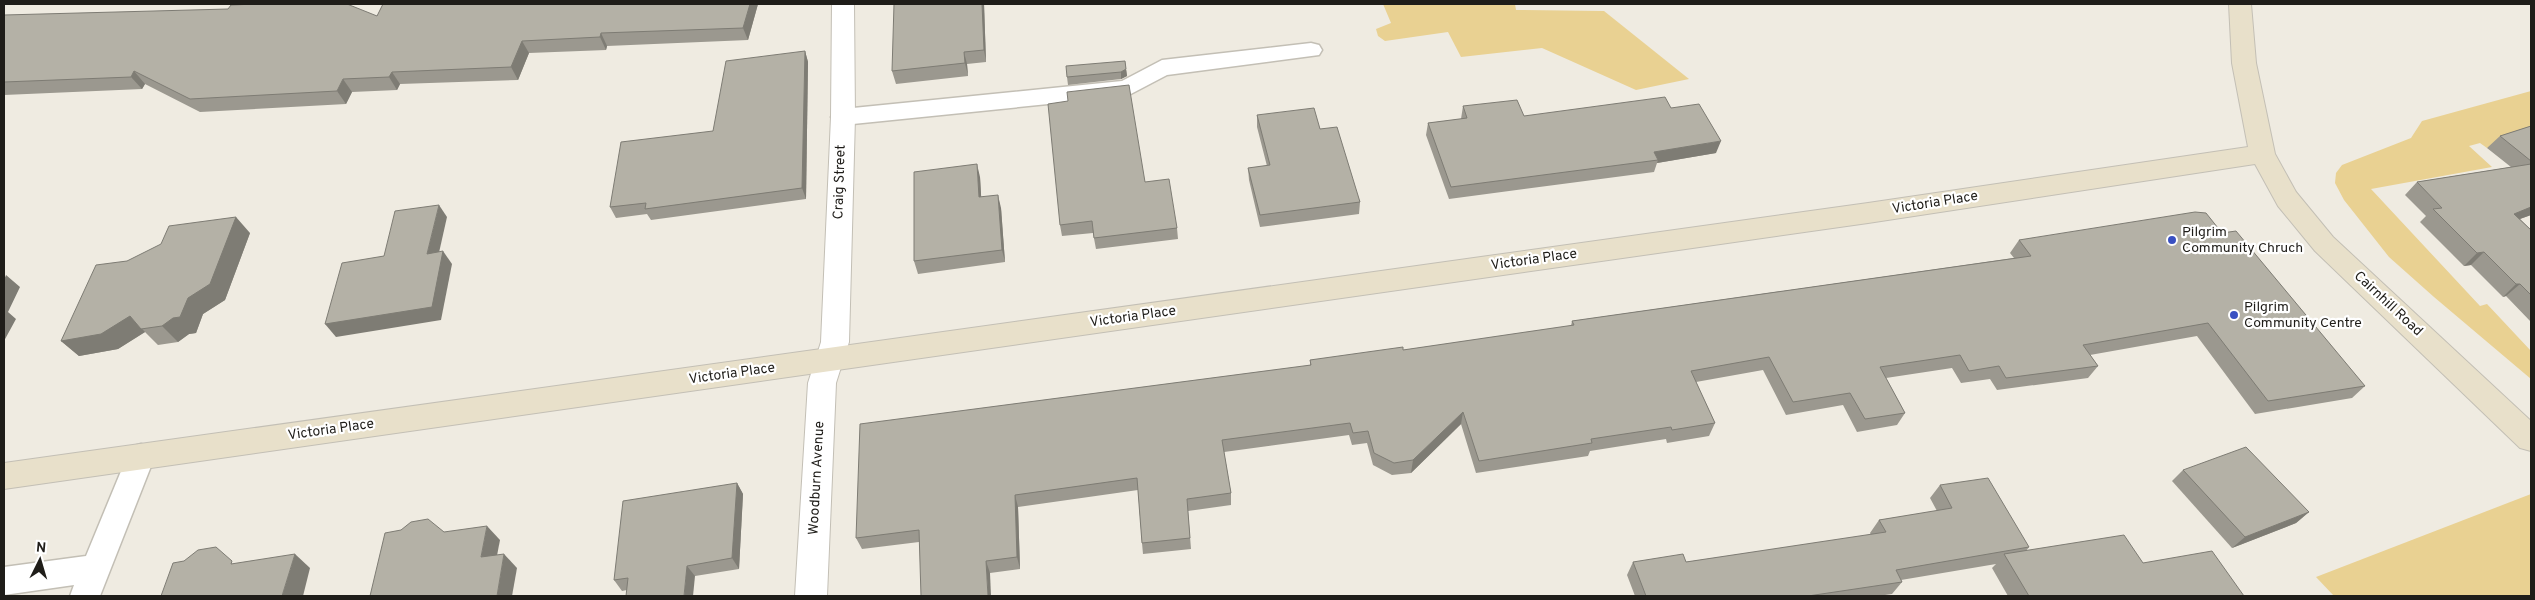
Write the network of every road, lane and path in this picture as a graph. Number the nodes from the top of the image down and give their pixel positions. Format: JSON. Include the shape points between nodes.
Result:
{"nodes":[{"id":1,"x":843,"y":4,"type":"edge"},
{"id":2,"x":2240,"y":4,"type":"edge"},
{"id":3,"x":1312,"y":50,"type":"dead end"},
{"id":4,"x":843,"y":117,"type":"junction"},
{"id":5,"x":2262,"y":154,"type":"junction"},
{"id":6,"x":830,"y":360,"type":"junction"},
{"id":7,"x":2531,"y":439,"type":"edge"},
{"id":8,"x":141,"y":456,"type":"junction"},
{"id":9,"x":4,"y":476,"type":"edge"},
{"id":10,"x":96,"y":568,"type":"junction"},
{"id":11,"x":4,"y":581,"type":"edge"},
{"id":12,"x":85,"y":596,"type":"edge"},
{"id":13,"x":811,"y":596,"type":"edge"}],
"edges":[{"from":1,"to":4,"type":"street","name":"Craig Street"},
{"from":2,"to":5,"type":"street","name":"Cairnhill Road","via":[[2244,63]]},
{"from":3,"to":4,"type":"lane","via":[[1162,68],[1127,88]]},
{"from":4,"to":6,"type":"street","name":"Craig Street","via":[[835,342]]},
{"from":5,"to":6,"type":"street","name":"Victoria Place"},
{"from":5,"to":7,"type":"street","name":"Cairnhill Road","via":[[2286,199],[2324,244]]},
{"from":6,"to":8,"type":"street","name":"Victoria Place"},
{"from":6,"to":13,"type":"street","name":"Woodburn Avenue","via":[[822,383]]},
{"from":8,"to":9,"type":"street","name":"Victoria Place"},
{"from":8,"to":10,"type":"lane"},
{"from":10,"to":11,"type":"lane"},
{"from":10,"to":12,"type":"lane"}]}
